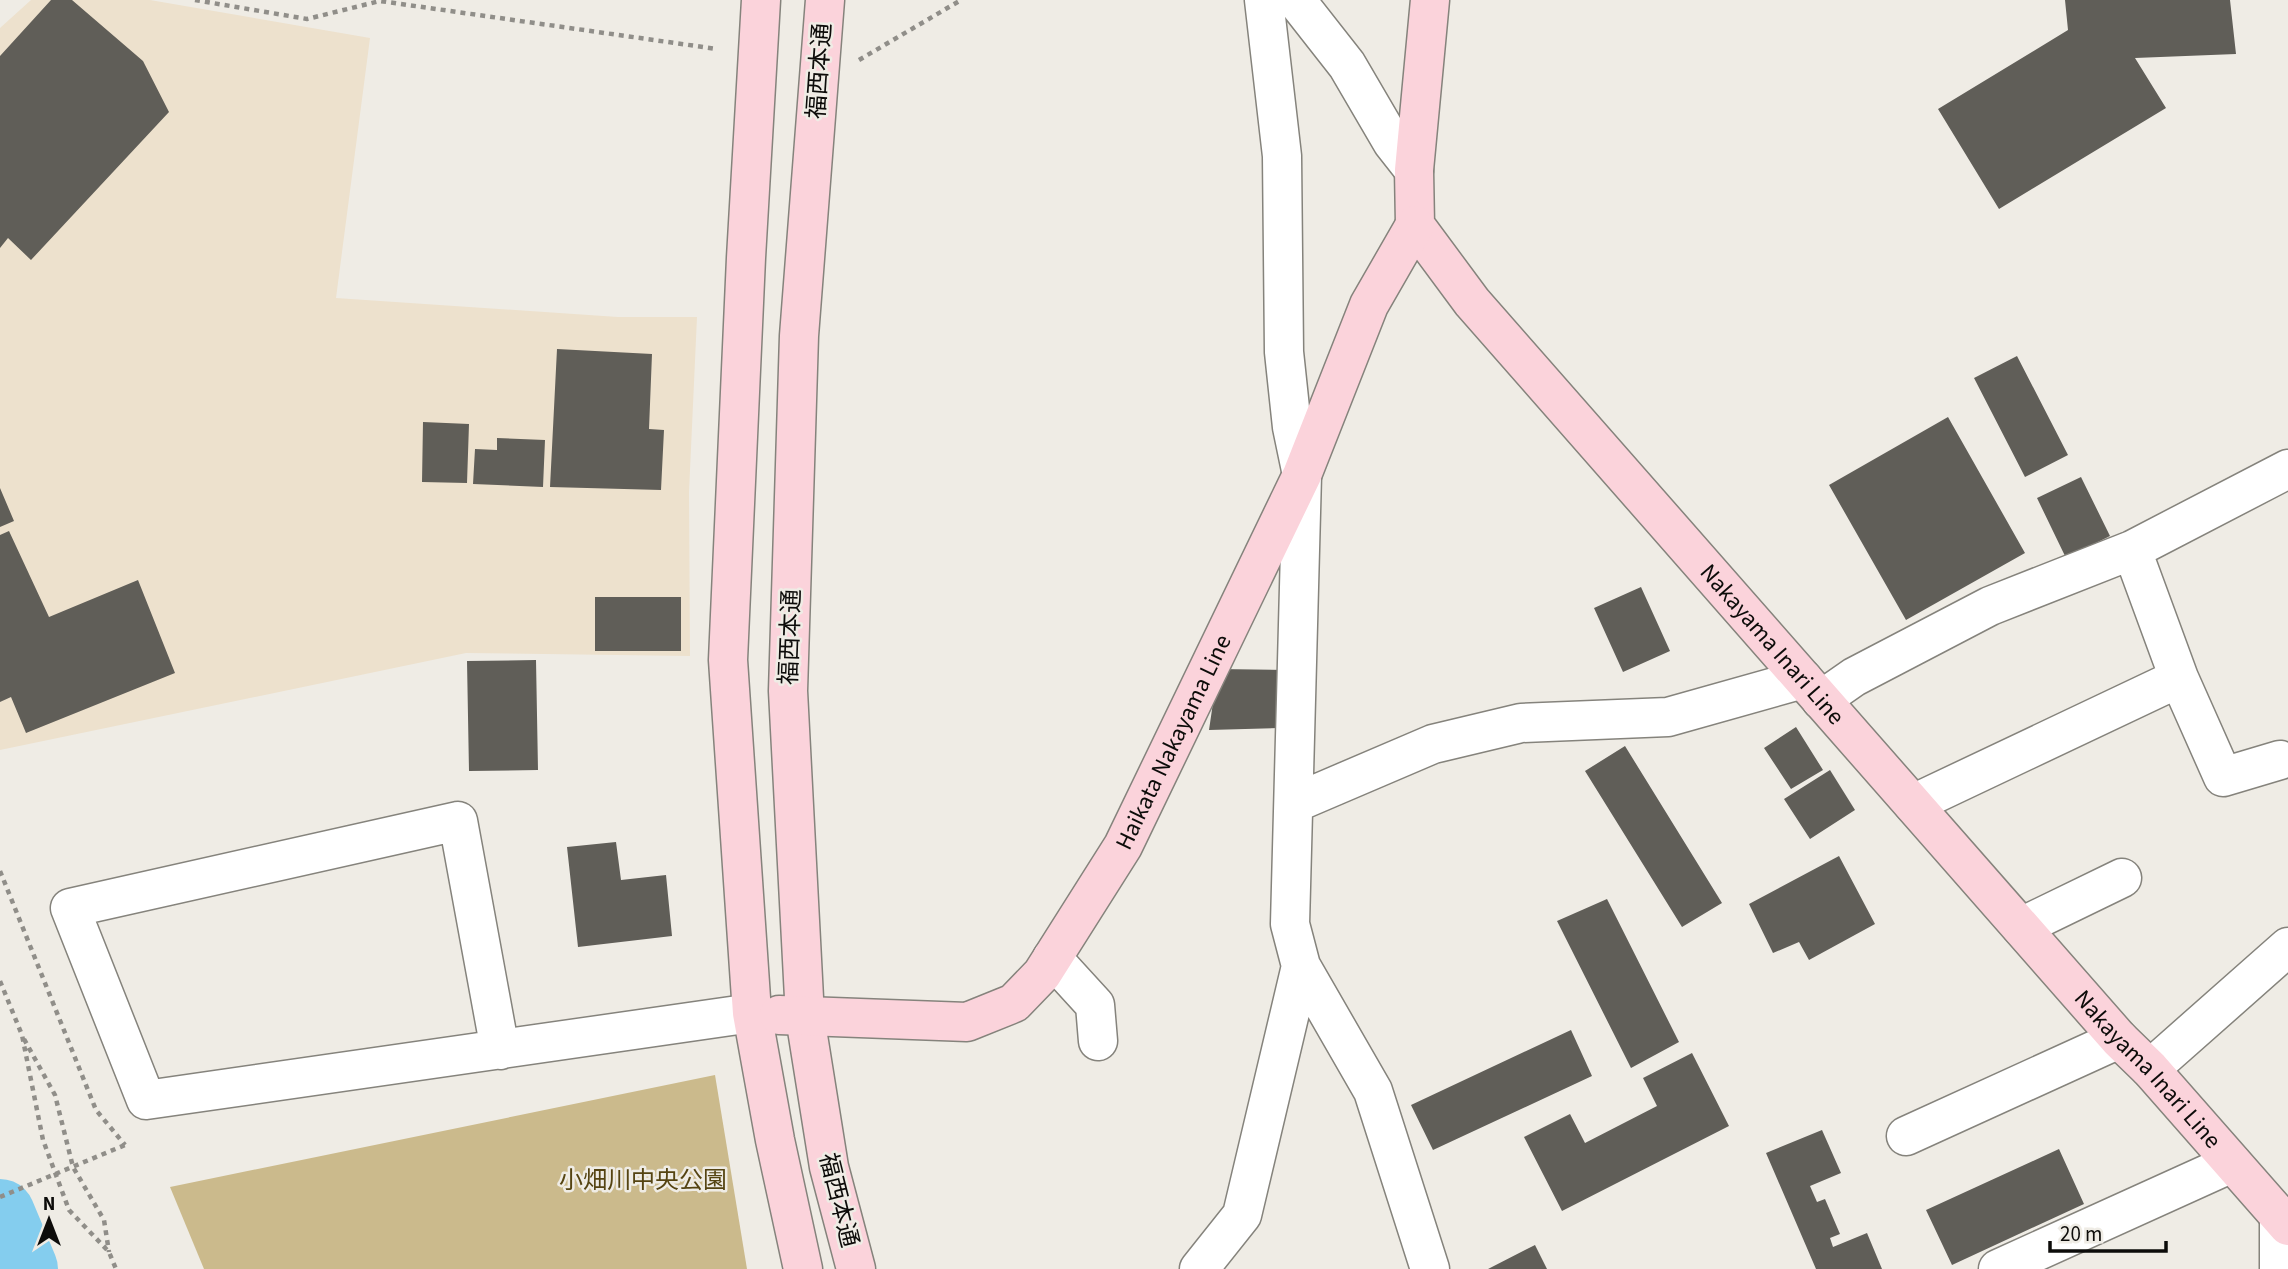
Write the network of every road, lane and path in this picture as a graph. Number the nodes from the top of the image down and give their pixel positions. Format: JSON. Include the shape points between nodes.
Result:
{"nodes":[{"id":1,"x":195,"y":0,"type":"edge"},
{"id":2,"x":761,"y":0,"type":"edge"},
{"id":3,"x":824,"y":0,"type":"edge"},
{"id":4,"x":961,"y":0,"type":"edge"},
{"id":5,"x":1264,"y":0,"type":"edge"},
{"id":6,"x":1296,"y":0,"type":"edge"},
{"id":7,"x":1430,"y":0,"type":"edge"},
{"id":8,"x":717,"y":49,"type":"dead end"},
{"id":9,"x":852,"y":64,"type":"dead end"},
{"id":10,"x":1414,"y":170,"type":"junction"},
{"id":11,"x":1415,"y":225,"type":"junction"},
{"id":12,"x":2288,"y":469,"type":"edge"},
{"id":13,"x":1302,"y":475,"type":"junction"},
{"id":14,"x":2132,"y":550,"type":"junction"},
{"id":15,"x":2179,"y":678,"type":"junction"},
{"id":16,"x":1812,"y":690,"type":"junction"},
{"id":17,"x":2280,"y":760,"type":"dead end"},
{"id":18,"x":1295,"y":803,"type":"junction"},
{"id":19,"x":1913,"y":804,"type":"junction"},
{"id":20,"x":0,"y":871,"type":"edge"},
{"id":21,"x":2122,"y":878,"type":"dead end"},
{"id":22,"x":2021,"y":927,"type":"junction"},
{"id":23,"x":2288,"y":947,"type":"edge"},
{"id":24,"x":1052,"y":958,"type":"junction"},
{"id":25,"x":1301,"y":967,"type":"junction"},
{"id":26,"x":0,"y":981,"type":"edge"},
{"id":27,"x":752,"y":1013,"type":"junction"},
{"id":28,"x":805,"y":1017,"type":"junction"},
{"id":29,"x":22,"y":1035,"type":"junction"},
{"id":30,"x":2119,"y":1039,"type":"junction"},
{"id":31,"x":1098,"y":1041,"type":"dead end"},
{"id":32,"x":500,"y":1050,"type":"junction"},
{"id":33,"x":2150,"y":1069,"type":"junction"},
{"id":34,"x":1906,"y":1136,"type":"dead end"},
{"id":35,"x":2232,"y":1163,"type":"junction"},
{"id":36,"x":73,"y":1167,"type":"junction"},
{"id":37,"x":0,"y":1197,"type":"edge"},
{"id":38,"x":2281,"y":1209,"type":"edge"},
{"id":39,"x":109,"y":1252,"type":"junction"},
{"id":40,"x":116,"y":1269,"type":"edge"},
{"id":41,"x":803,"y":1269,"type":"edge"},
{"id":42,"x":856,"y":1269,"type":"edge"},
{"id":43,"x":1199,"y":1269,"type":"edge"},
{"id":44,"x":1430,"y":1269,"type":"edge"},
{"id":45,"x":1998,"y":1269,"type":"edge"},
{"id":46,"x":2279,"y":1269,"type":"edge"}],
"edges":[{"from":1,"to":8,"type":"path","via":[[307,19],[380,1]]},
{"from":2,"to":27,"type":"main road","name":"福西本通","via":[[728,660]]},
{"from":3,"to":28,"type":"main road","name":"福西本通","via":[[799,336],[788,691]]},
{"from":4,"to":9,"type":"path"},
{"from":5,"to":13,"type":"street","via":[[1282,156],[1284,352]]},
{"from":6,"to":10,"type":"street","via":[[1347,65]]},
{"from":7,"to":10,"type":"main road"},
{"from":10,"to":11,"type":"main road"},
{"from":11,"to":13,"type":"main road","name":"Haikata Nakayama Line","via":[[1369,305]]},
{"from":11,"to":16,"type":"main road","name":"Nakayama Inari Line","via":[[1472,302]]},
{"from":12,"to":14,"type":"street"},
{"from":13,"to":18,"type":"street"},
{"from":13,"to":24,"type":"main road","name":"Haikata Nakayama Line","via":[[1123,846]]},
{"from":14,"to":15,"type":"street"},
{"from":14,"to":16,"type":"street","via":[[1990,606],[1854,677]]},
{"from":15,"to":17,"type":"street","via":[[2223,777]]},
{"from":15,"to":19,"type":"street"},
{"from":16,"to":18,"type":"street","via":[[1668,717],[1521,723],[1433,744]]},
{"from":16,"to":19,"type":"main road","name":"Nakayama Inari Line"},
{"from":18,"to":25,"type":"street","via":[[1290,924]]},
{"from":19,"to":22,"type":"main road","name":"Nakayama Inari Line"},
{"from":20,"to":36,"type":"path","bridge":true,"via":[[96,1110],[125,1145]]},
{"from":21,"to":22,"type":"street"},
{"from":22,"to":30,"type":"main road","name":"Nakayama Inari Line"},
{"from":23,"to":33,"type":"street"},
{"from":24,"to":28,"type":"main road","name":"Haikata Nakayama Line","via":[[1014,1003],[967,1022]]},
{"from":24,"to":31,"type":"street","via":[[1095,1005]]},
{"from":25,"to":43,"type":"street","via":[[1242,1215]]},
{"from":25,"to":44,"type":"street","via":[[1373,1091]]},
{"from":26,"to":29,"type":"path"},
{"from":27,"to":28,"type":"main road","name":"Haikata Nakayama Line"},
{"from":27,"to":32,"type":"street"},
{"from":27,"to":41,"type":"main road","name":"福西本通"},
{"from":28,"to":42,"type":"main road","name":"福西本通","via":[[829,1167]]},
{"from":29,"to":36,"type":"path","via":[[55,1095]]},
{"from":29,"to":39,"type":"path","via":[[43,1140],[69,1210]]},
{"from":30,"to":33,"type":"main road","name":"Nakayama Inari Line"},
{"from":30,"to":34,"type":"street"},
{"from":32,"to":32,"type":"street","via":[[458,821],[70,908],[146,1100]]},
{"from":33,"to":35,"type":"main road","name":"Nakayama Inari Line"},
{"from":35,"to":38,"type":"main road","name":"Nakayama Inari Line"},
{"from":35,"to":45,"type":"street"},
{"from":36,"to":37,"type":"path","bridge":true},
{"from":36,"to":39,"type":"path","via":[[104,1220]]},
{"from":38,"to":46,"type":"street"},
{"from":39,"to":40,"type":"path"}]}
